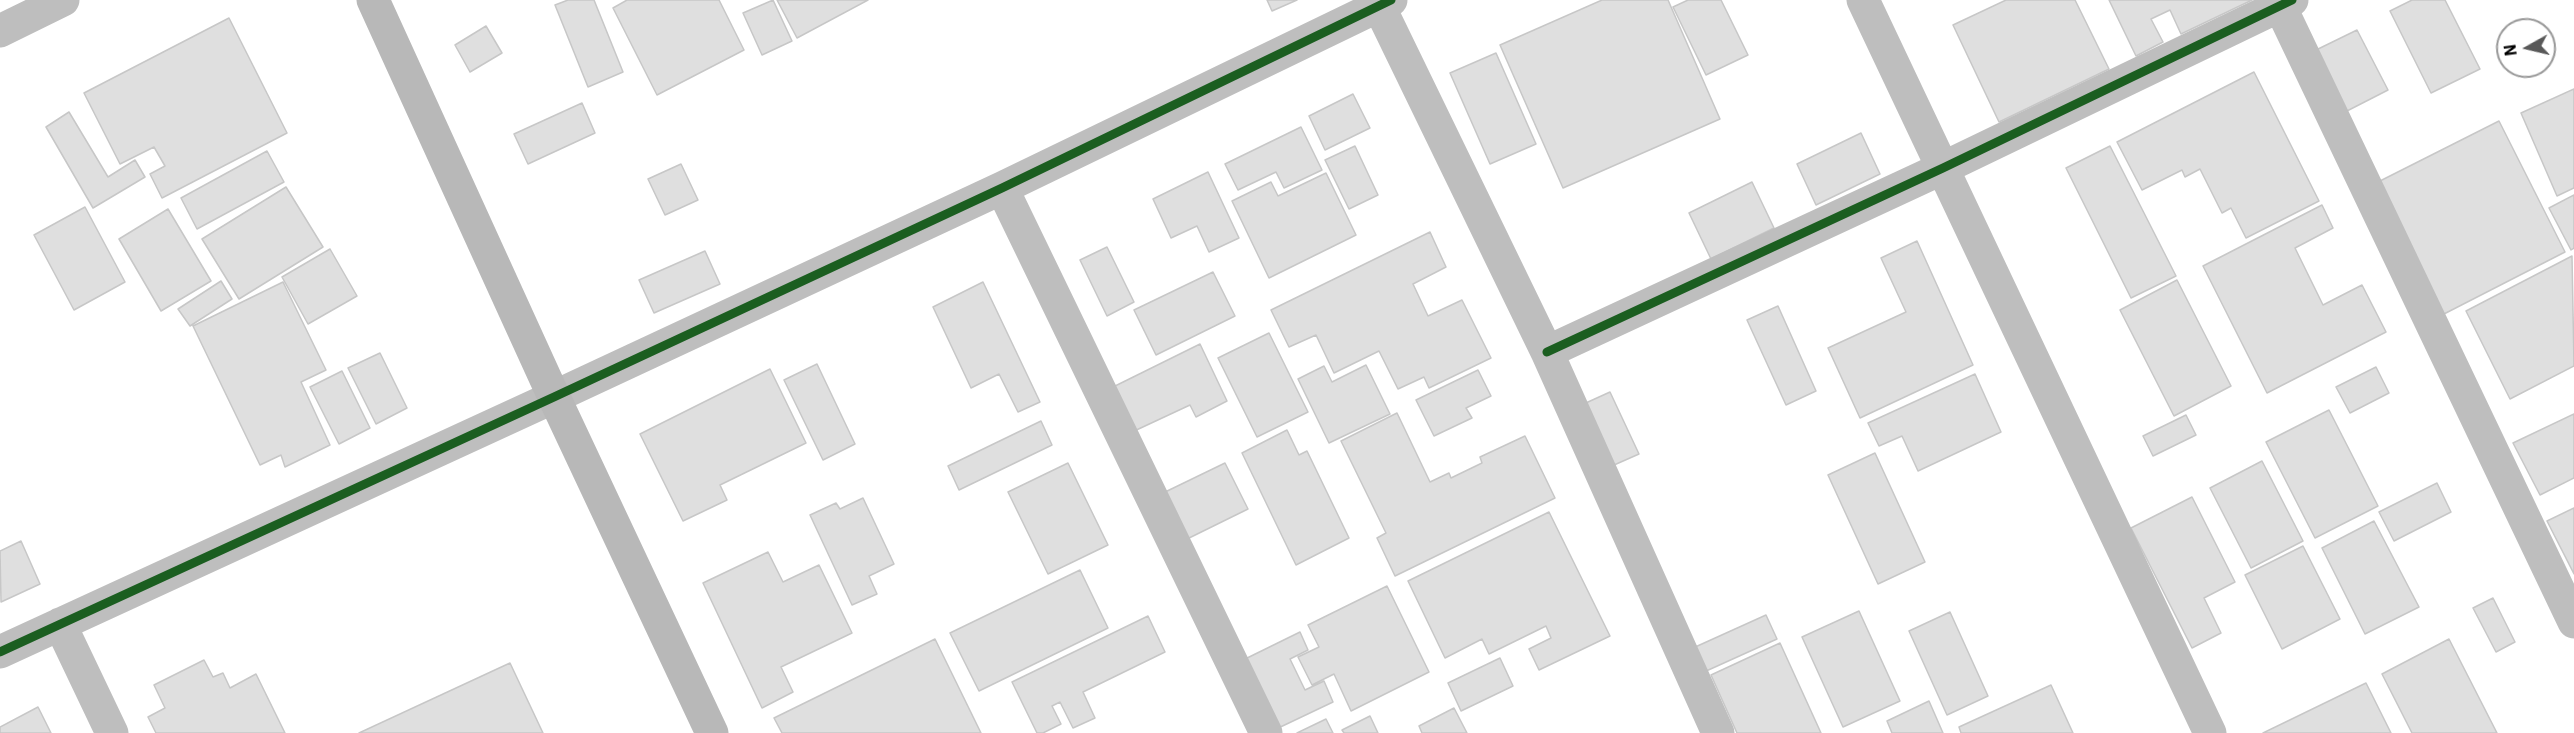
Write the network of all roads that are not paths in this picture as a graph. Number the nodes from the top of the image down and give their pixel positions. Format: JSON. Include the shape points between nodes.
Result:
{"nodes":[{"id":1,"x":63,"y":0,"type":"edge"},
{"id":2,"x":373,"y":0,"type":"edge"},
{"id":3,"x":1863,"y":0,"type":"edge"},
{"id":4,"x":1385,"y":3,"type":"edge"},
{"id":5,"x":2286,"y":3,"type":"edge"},
{"id":6,"x":0,"y":31,"type":"edge"},
{"id":7,"x":1943,"y":168,"type":"junction"},
{"id":8,"x":1002,"y":188,"type":"junction"},
{"id":9,"x":1547,"y":352,"type":"junction"},
{"id":10,"x":554,"y":398,"type":"junction"},
{"id":11,"x":2574,"y":622,"type":"edge"},
{"id":12,"x":60,"y":624,"type":"junction"},
{"id":13,"x":0,"y":652,"type":"edge"},
{"id":14,"x":112,"y":733,"type":"edge"},
{"id":15,"x":712,"y":733,"type":"edge"},
{"id":16,"x":1266,"y":733,"type":"edge"},
{"id":17,"x":1718,"y":733,"type":"edge"},
{"id":18,"x":2210,"y":733,"type":"edge"}],
"edges":[{"from":1,"to":6,"type":"street"},
{"from":2,"to":10,"type":"street"},
{"from":3,"to":7,"type":"street"},
{"from":4,"to":8,"type":"street"},
{"from":4,"to":9,"type":"street"},
{"from":5,"to":7,"type":"street"},
{"from":5,"to":11,"type":"street"},
{"from":7,"to":9,"type":"street"},
{"from":7,"to":18,"type":"street"},
{"from":8,"to":10,"type":"street"},
{"from":8,"to":16,"type":"street"},
{"from":9,"to":17,"type":"street"},
{"from":10,"to":12,"type":"street"},
{"from":10,"to":15,"type":"street"},
{"from":12,"to":13,"type":"street"},
{"from":12,"to":14,"type":"street"}]}
